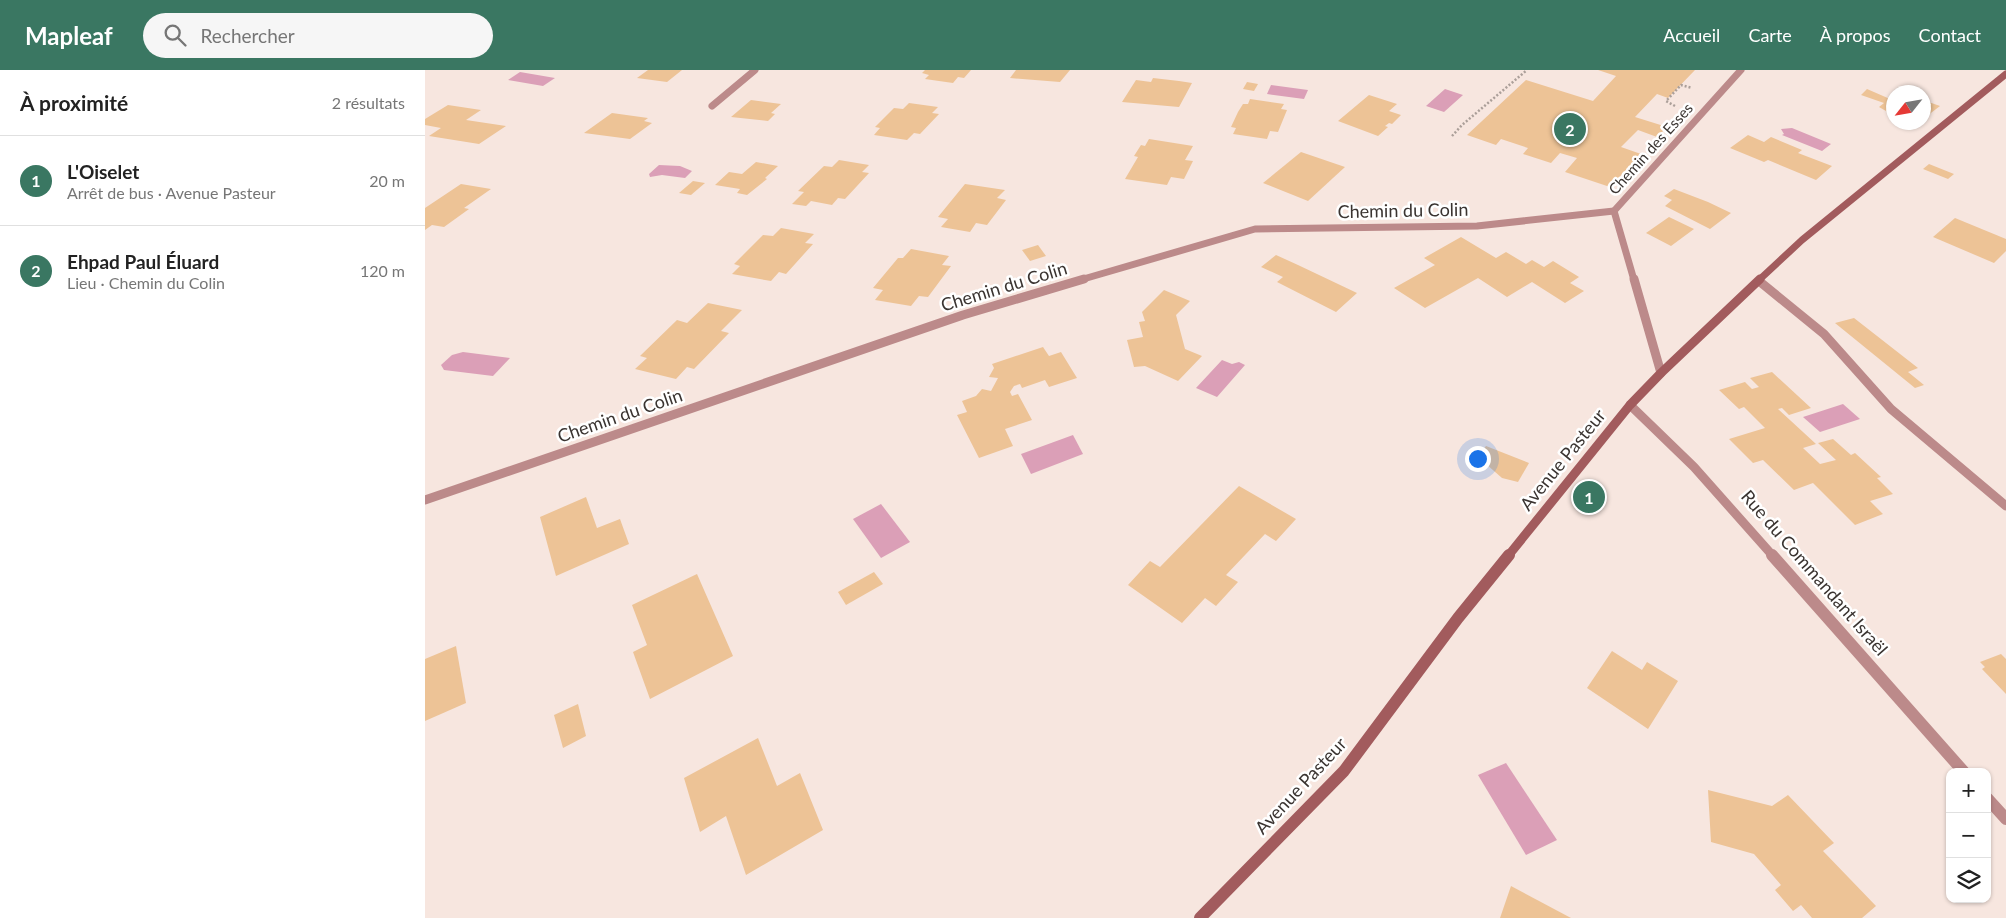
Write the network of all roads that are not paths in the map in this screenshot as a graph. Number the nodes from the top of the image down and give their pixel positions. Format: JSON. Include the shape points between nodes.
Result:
{"nodes":[{"id":1,"x":755,"y":70,"type":"edge"},
{"id":2,"x":1741,"y":70,"type":"edge"},
{"id":3,"x":2006,"y":74,"type":"edge"},
{"id":4,"x":712,"y":106,"type":"dead end"},
{"id":5,"x":1614,"y":211,"type":"junction"},
{"id":6,"x":1759,"y":280,"type":"junction"},
{"id":7,"x":1661,"y":373,"type":"junction"},
{"id":8,"x":1630,"y":405,"type":"junction"},
{"id":9,"x":425,"y":500,"type":"edge"},
{"id":10,"x":2006,"y":506,"type":"edge"},
{"id":11,"x":1960,"y":768,"type":"edge"},
{"id":12,"x":1991,"y":802,"type":"edge"},
{"id":13,"x":2006,"y":819,"type":"edge"},
{"id":14,"x":1200,"y":918,"type":"edge"}],
"edges":[{"from":1,"to":4,"type":"street"},
{"from":2,"to":5,"type":"street","name":"Chemin des Esses"},
{"from":3,"to":6,"type":"main road","name":"Avenue Pasteur","via":[[1802,240]]},
{"from":5,"to":7,"type":"street","name":"Chemin des Esses"},
{"from":5,"to":9,"type":"street","name":"Chemin du Colin","via":[[1477,226],[1255,229],[963,315]]},
{"from":6,"to":7,"type":"main road","name":"Avenue Pasteur"},
{"from":6,"to":10,"type":"street","via":[[1824,334],[1891,409]]},
{"from":7,"to":8,"type":"main road","name":"Avenue Pasteur"},
{"from":8,"to":11,"type":"street","name":"Rue du Commandant Israël","via":[[1694,467]]},
{"from":8,"to":14,"type":"main road","name":"Avenue Pasteur","via":[[1458,618],[1344,771]]},
{"from":12,"to":13,"type":"street"}]}
